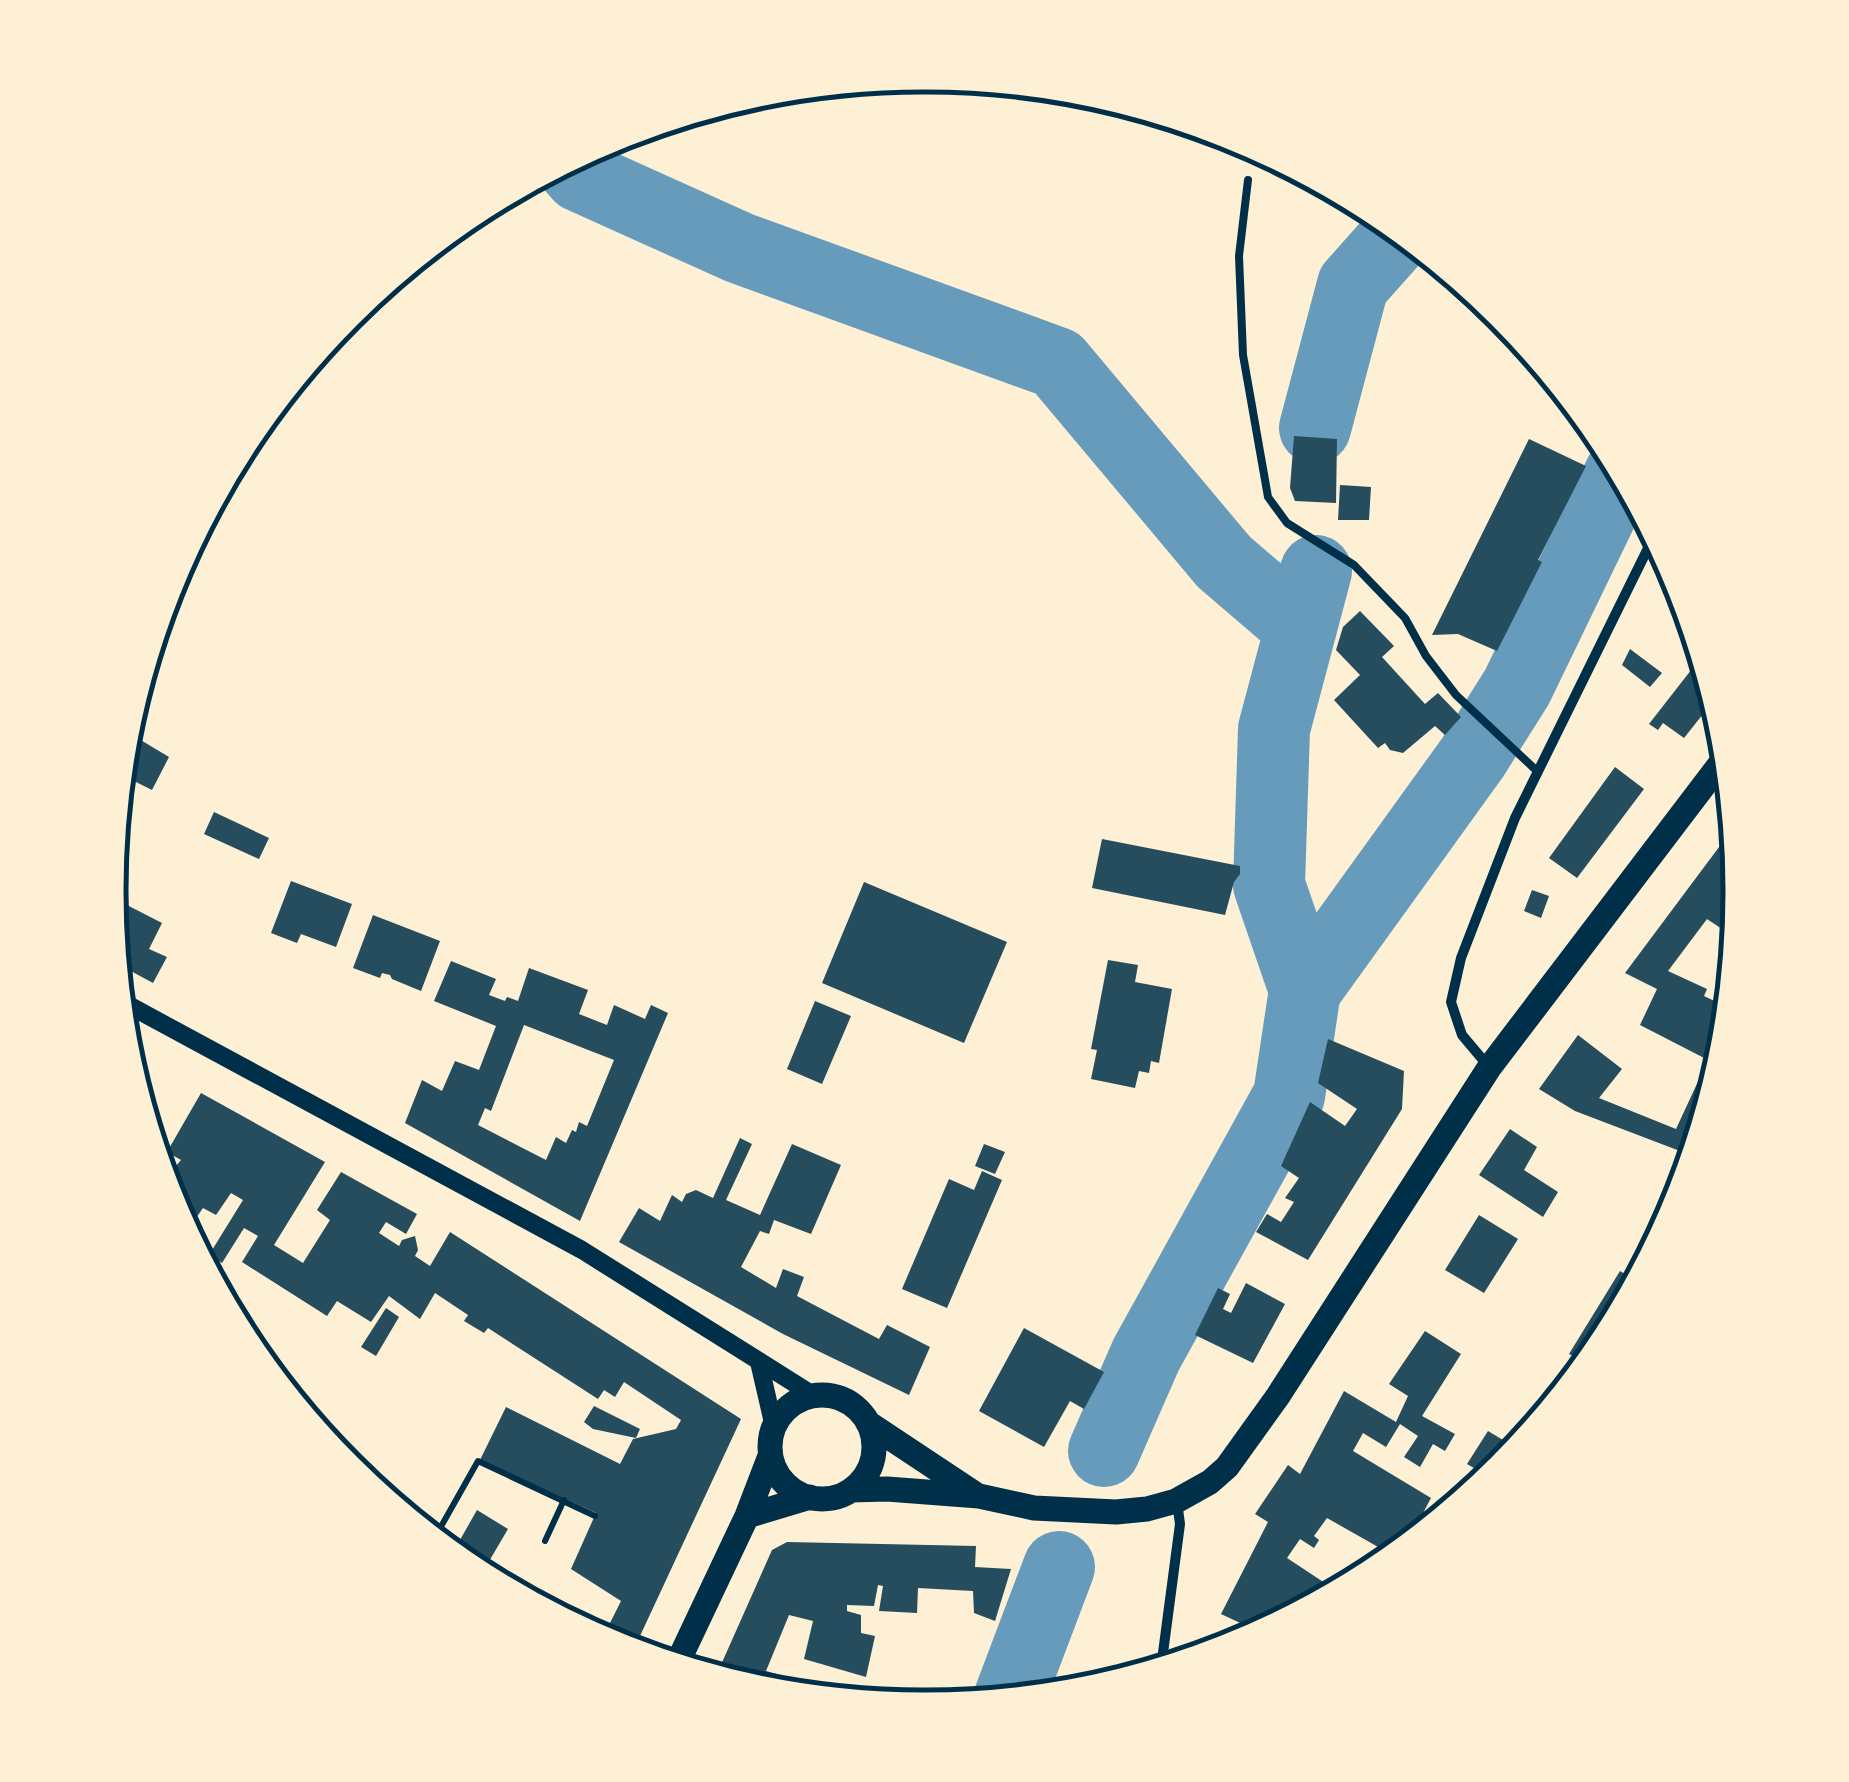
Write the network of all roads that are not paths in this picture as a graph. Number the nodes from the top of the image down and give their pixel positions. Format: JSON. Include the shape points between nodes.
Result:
{"nodes":[{"id":1,"x":1248,"y":180,"type":"dead end"},
{"id":2,"x":1647,"y":551,"type":"edge"},
{"id":3,"x":1538,"y":772,"type":"junction"},
{"id":4,"x":1714,"y":772,"type":"edge"},
{"id":5,"x":135,"y":1009,"type":"edge"},
{"id":6,"x":1490,"y":1068,"type":"junction"},
{"id":7,"x":758,"y":1362,"type":"junction"},
{"id":8,"x":814,"y":1396,"type":"junction"},
{"id":9,"x":868,"y":1424,"type":"junction"},
{"id":10,"x":774,"y":1427,"type":"junction"},
{"id":11,"x":770,"y":1456,"type":"junction"},
{"id":12,"x":850,"y":1490,"type":"junction"},
{"id":13,"x":979,"y":1496,"type":"junction"},
{"id":14,"x":810,"y":1497,"type":"junction"},
{"id":15,"x":1176,"y":1501,"type":"junction"},
{"id":16,"x":746,"y":1516,"type":"junction"},
{"id":17,"x":683,"y":1651,"type":"edge"},
{"id":18,"x":1164,"y":1652,"type":"edge"}],
"edges":[{"from":1,"to":3,"type":"lane","via":[[1239,256],[1243,355],[1268,497],[1287,523],[1354,565],[1405,618],[1456,695]]},
{"from":2,"to":3,"type":"street"},
{"from":3,"to":6,"type":"street","via":[[1490,878],[1453,984],[1451,1002],[1462,1035]]},
{"from":4,"to":6,"type":"main road"},
{"from":5,"to":7,"type":"street","via":[[582,1250]]},
{"from":6,"to":15,"type":"main road","via":[[1252,1434],[1210,1482]]},
{"from":7,"to":8,"type":"street"},
{"from":7,"to":10,"type":"street"},
{"from":8,"to":9,"type":"main road","via":[[845,1401]]},
{"from":8,"to":10,"type":"main road","via":[[783,1412]]},
{"from":9,"to":12,"type":"main road","via":[[874,1453]]},
{"from":9,"to":13,"type":"main road"},
{"from":10,"to":11,"type":"main road"},
{"from":11,"to":14,"type":"main road","via":[[792,1489]]},
{"from":11,"to":16,"type":"main road"},
{"from":12,"to":13,"type":"main road"},
{"from":12,"to":14,"type":"main road"},
{"from":13,"to":15,"type":"main road","via":[[1074,1512]]},
{"from":14,"to":16,"type":"main road"},
{"from":15,"to":18,"type":"street","via":[[1180,1524]]},
{"from":16,"to":17,"type":"main road"}]}
